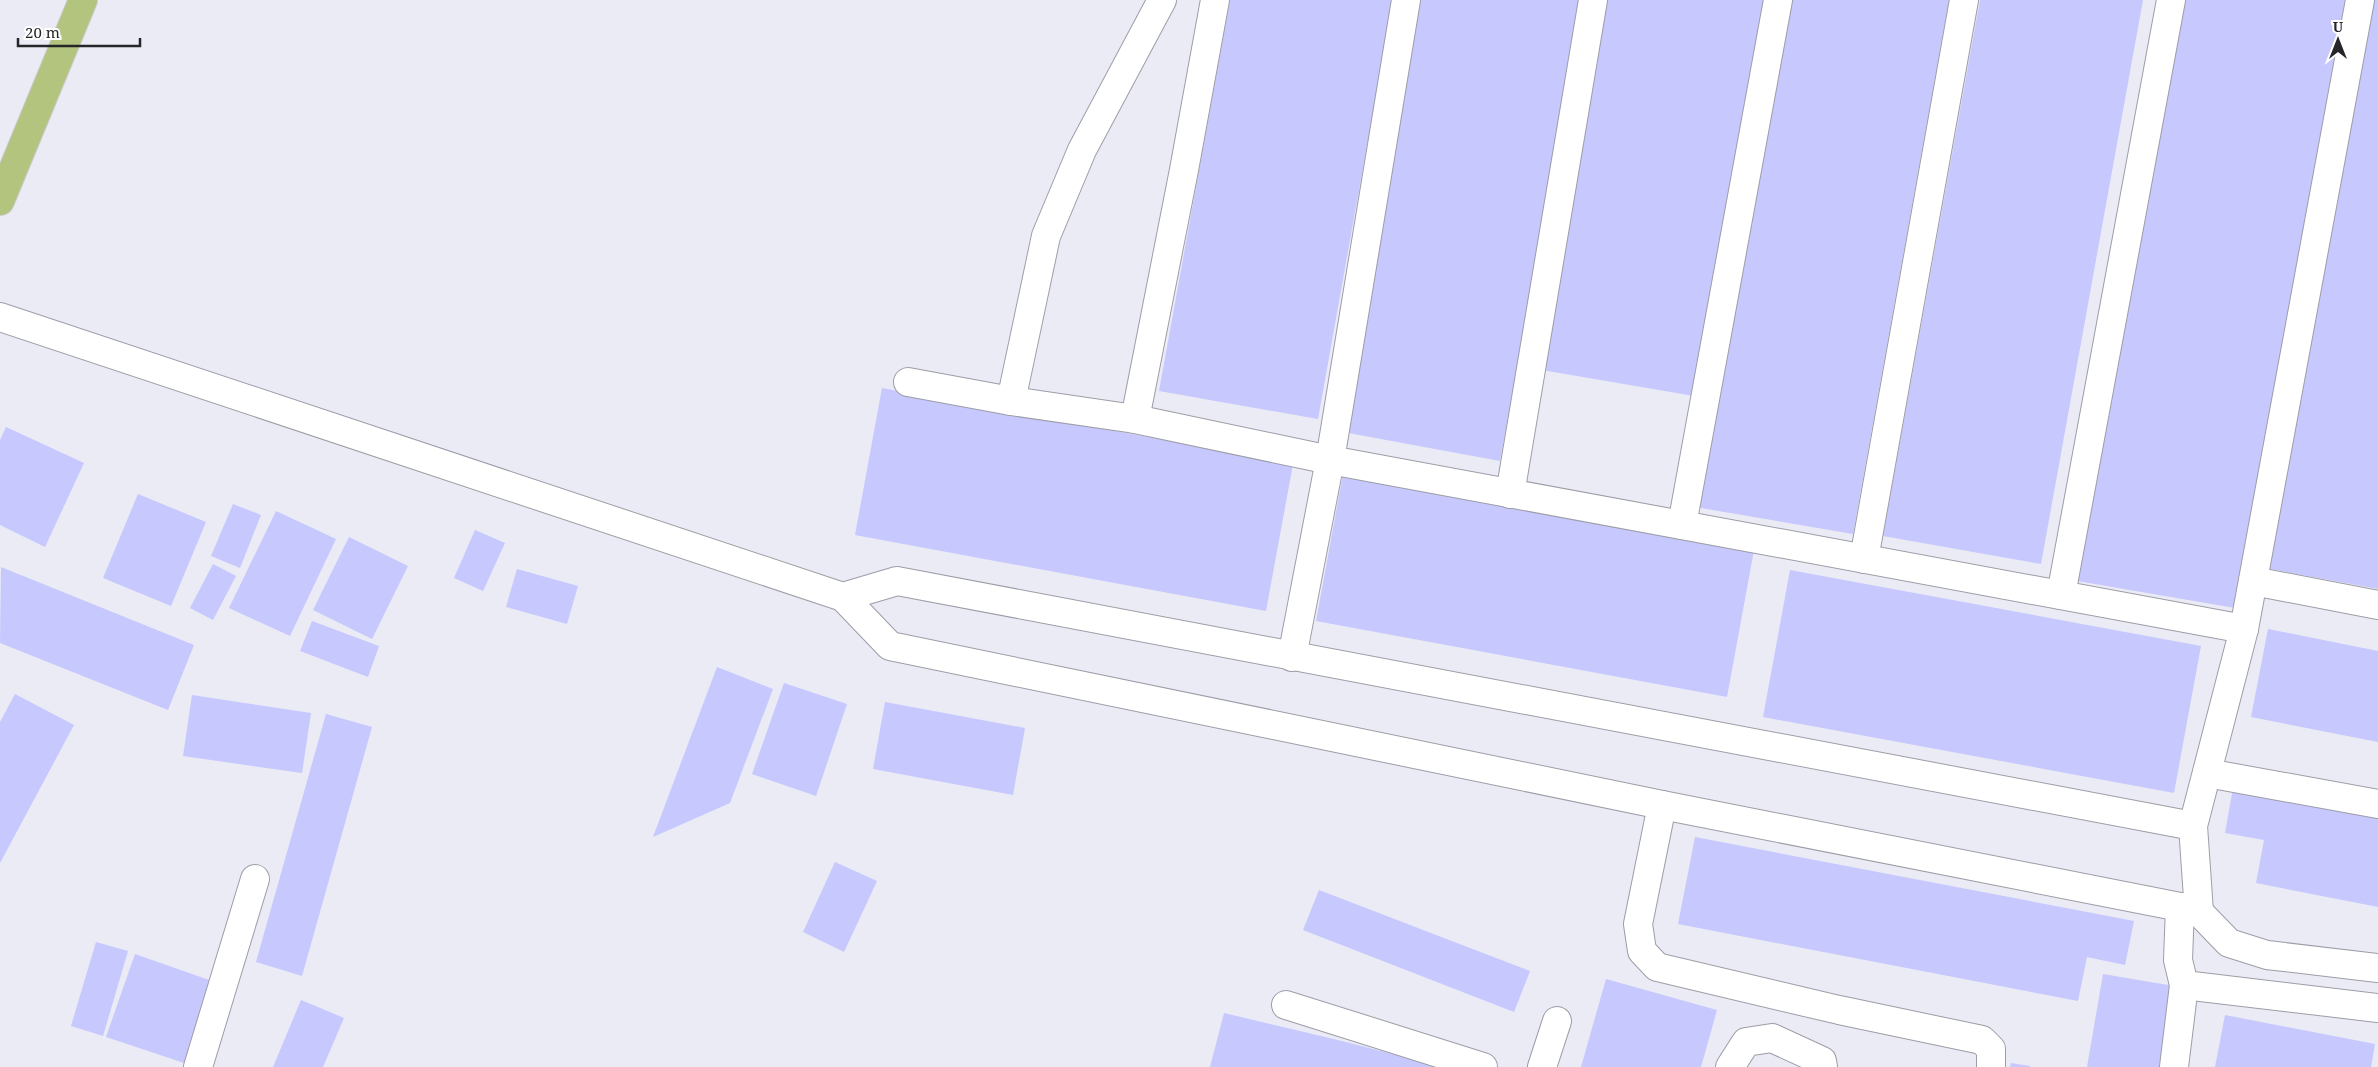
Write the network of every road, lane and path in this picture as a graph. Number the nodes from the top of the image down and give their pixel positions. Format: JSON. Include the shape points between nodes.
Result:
{"nodes":[{"id":1,"x":83,"y":0,"type":"edge"},
{"id":2,"x":1162,"y":0,"type":"edge"},
{"id":3,"x":1215,"y":0,"type":"edge"},
{"id":4,"x":1406,"y":0,"type":"edge"},
{"id":5,"x":1593,"y":0,"type":"edge"},
{"id":6,"x":1778,"y":0,"type":"edge"},
{"id":7,"x":1964,"y":0,"type":"edge"},
{"id":8,"x":2171,"y":0,"type":"edge"},
{"id":9,"x":2360,"y":0,"type":"edge"},
{"id":10,"x":0,"y":202,"type":"edge"},
{"id":11,"x":0,"y":317,"type":"edge"},
{"id":12,"x":908,"y":382,"type":"dead end"},
{"id":13,"x":1011,"y":401,"type":"junction"},
{"id":14,"x":1136,"y":419,"type":"junction"},
{"id":15,"x":1330,"y":460,"type":"junction"},
{"id":16,"x":1510,"y":494,"type":"junction"},
{"id":17,"x":1682,"y":525,"type":"junction"},
{"id":18,"x":1864,"y":559,"type":"junction"},
{"id":19,"x":2253,"y":580,"type":"junction"},
{"id":20,"x":2061,"y":596,"type":"junction"},
{"id":21,"x":843,"y":597,"type":"junction"},
{"id":22,"x":2378,"y":605,"type":"edge"},
{"id":23,"x":2244,"y":630,"type":"junction"},
{"id":24,"x":1292,"y":657,"type":"junction"},
{"id":25,"x":2207,"y":773,"type":"junction"},
{"id":26,"x":2378,"y":804,"type":"edge"},
{"id":27,"x":1662,"y":805,"type":"junction"},
{"id":28,"x":2193,"y":826,"type":"junction"},
{"id":29,"x":255,"y":879,"type":"dead end"},
{"id":30,"x":2190,"y":910,"type":"junction"},
{"id":31,"x":2378,"y":968,"type":"edge"},
{"id":32,"x":2184,"y":985,"type":"junction"},
{"id":33,"x":1286,"y":1005,"type":"dead end"},
{"id":34,"x":2378,"y":1008,"type":"edge"},
{"id":35,"x":1557,"y":1021,"type":"dead end"},
{"id":36,"x":198,"y":1067,"type":"edge"},
{"id":37,"x":1483,"y":1067,"type":"edge"},
{"id":38,"x":1542,"y":1067,"type":"edge"},
{"id":39,"x":1730,"y":1067,"type":"edge"},
{"id":40,"x":1823,"y":1067,"type":"edge"},
{"id":41,"x":1991,"y":1067,"type":"edge"},
{"id":42,"x":2174,"y":1067,"type":"edge"}],
"edges":[{"from":1,"to":10,"type":"main road"},
{"from":2,"to":13,"type":"street","via":[[1082,150],[1046,236]]},
{"from":3,"to":14,"type":"street"},
{"from":4,"to":15,"type":"street"},
{"from":5,"to":16,"type":"street"},
{"from":6,"to":17,"type":"street"},
{"from":7,"to":18,"type":"street"},
{"from":8,"to":20,"type":"street"},
{"from":9,"to":19,"type":"street"},
{"from":11,"to":21,"type":"street"},
{"from":12,"to":13,"type":"street"},
{"from":13,"to":14,"type":"street"},
{"from":14,"to":15,"type":"street"},
{"from":15,"to":16,"type":"street"},
{"from":15,"to":24,"type":"street"},
{"from":16,"to":17,"type":"street"},
{"from":17,"to":18,"type":"street"},
{"from":18,"to":20,"type":"street"},
{"from":19,"to":22,"type":"street"},
{"from":19,"to":23,"type":"street"},
{"from":20,"to":23,"type":"street"},
{"from":21,"to":24,"type":"street","via":[[897,580]]},
{"from":21,"to":27,"type":"street","via":[[890,646]]},
{"from":23,"to":25,"type":"street"},
{"from":24,"to":28,"type":"street"},
{"from":25,"to":26,"type":"street"},
{"from":25,"to":28,"type":"street"},
{"from":27,"to":30,"type":"street"},
{"from":27,"to":41,"type":"street","via":[[1638,924],[1642,951],[1657,967],[1982,1040],[1991,1049]]},
{"from":28,"to":30,"type":"street"},
{"from":29,"to":36,"type":"street"},
{"from":30,"to":31,"type":"street","via":[[2229,942],[2267,956]]},
{"from":30,"to":32,"type":"street","via":[[2178,960]]},
{"from":32,"to":34,"type":"street"},
{"from":32,"to":42,"type":"street"},
{"from":33,"to":37,"type":"street"},
{"from":35,"to":38,"type":"street"},
{"from":39,"to":40,"type":"street","via":[[1746,1042],[1772,1038],[1822,1061]]}]}
